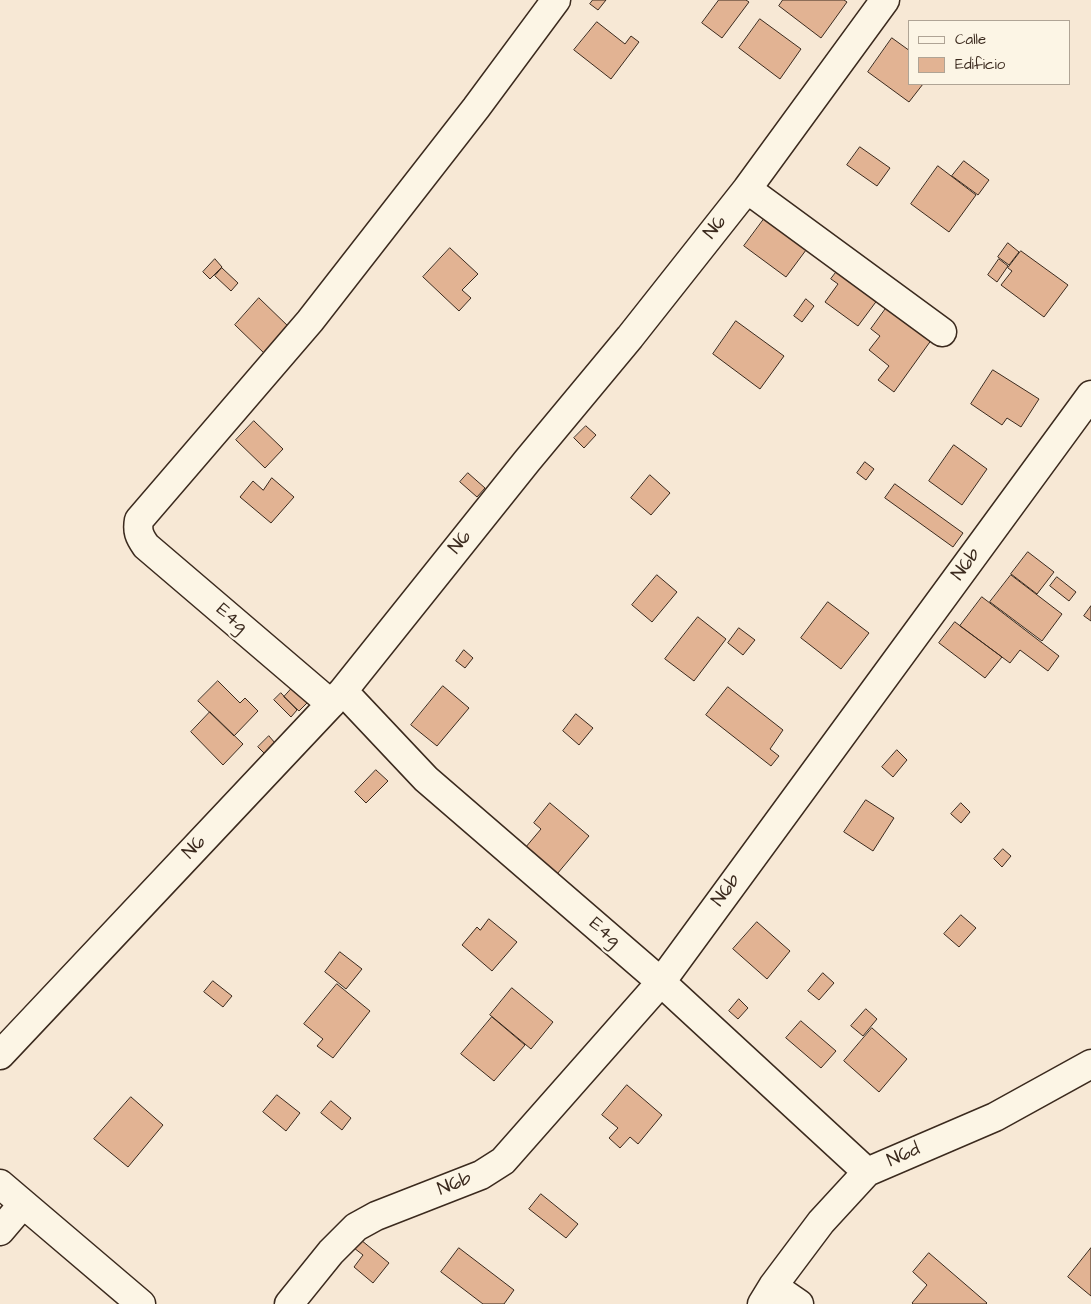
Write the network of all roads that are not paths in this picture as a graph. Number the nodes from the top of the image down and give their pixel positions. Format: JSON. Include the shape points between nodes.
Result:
{"nodes":[{"id":1,"x":556,"y":0,"type":"edge"},
{"id":2,"x":885,"y":0,"type":"edge"},
{"id":3,"x":747,"y":190,"type":"junction"},
{"id":4,"x":942,"y":332,"type":"dead end"},
{"id":5,"x":1091,"y":395,"type":"edge"},
{"id":6,"x":337,"y":698,"type":"junction"},
{"id":7,"x":661,"y":982,"type":"junction"},
{"id":8,"x":0,"y":1055,"type":"edge"},
{"id":9,"x":1091,"y":1064,"type":"edge"},
{"id":10,"x":868,"y":1172,"type":"junction"},
{"id":11,"x":0,"y":1184,"type":"edge"},
{"id":12,"x":23,"y":1204,"type":"junction"},
{"id":13,"x":0,"y":1231,"type":"edge"},
{"id":14,"x":768,"y":1295,"type":"edge"},
{"id":15,"x":141,"y":1304,"type":"edge"},
{"id":16,"x":288,"y":1304,"type":"edge"},
{"id":17,"x":799,"y":1304,"type":"edge"}],
"edges":[{"from":1,"to":6,"type":"street","name":"E4g","via":[[310,321],[139,520],[139,537],[146,546]]},
{"from":2,"to":3,"type":"street","name":"N6"},
{"from":3,"to":4,"type":"street"},
{"from":3,"to":6,"type":"street","name":"N6"},
{"from":5,"to":7,"type":"street","name":"N6b"},
{"from":6,"to":7,"type":"street","name":"E4g"},
{"from":6,"to":8,"type":"street","name":"N6"},
{"from":7,"to":10,"type":"street","name":"E4g"},
{"from":7,"to":16,"type":"street","name":"N6b","via":[[503,1161],[481,1175],[356,1227]]},
{"from":9,"to":10,"type":"street","name":"N6d","via":[[995,1117]]},
{"from":10,"to":14,"type":"street","name":"N6d","via":[[820,1222]]},
{"from":11,"to":12,"type":"street"},
{"from":12,"to":13,"type":"street"},
{"from":12,"to":15,"type":"street"},
{"from":14,"to":17,"type":"street"}]}
